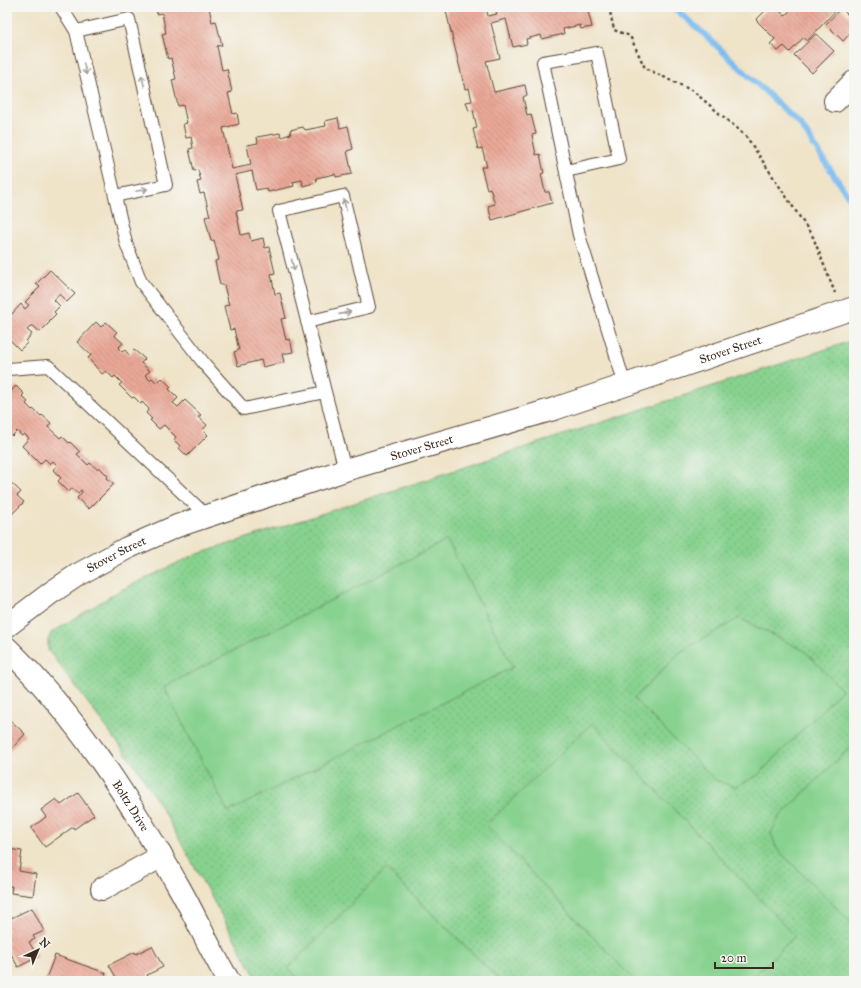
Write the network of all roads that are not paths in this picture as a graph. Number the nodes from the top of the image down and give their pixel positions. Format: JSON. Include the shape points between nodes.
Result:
{"nodes":[{"id":1,"x":61,"y":7,"type":"edge"},
{"id":2,"x":76,"y":31,"type":"junction"},
{"id":3,"x":854,"y":82,"type":"edge"},
{"id":4,"x":835,"y":102,"type":"dead end"},
{"id":5,"x":566,"y":171,"type":"junction"},
{"id":6,"x":115,"y":196,"type":"junction"},
{"id":7,"x":848,"y":310,"type":"edge"},
{"id":8,"x":307,"y":322,"type":"junction"},
{"id":9,"x":7,"y":370,"type":"edge"},
{"id":10,"x":625,"y":385,"type":"junction"},
{"id":11,"x":325,"y":392,"type":"junction"},
{"id":12,"x":345,"y":470,"type":"junction"},
{"id":13,"x":207,"y":516,"type":"junction"},
{"id":14,"x":7,"y":626,"type":"edge"},
{"id":15,"x":7,"y":648,"type":"edge"},
{"id":16,"x":162,"y":856,"type":"junction"},
{"id":17,"x":102,"y":889,"type":"dead end"},
{"id":18,"x":230,"y":981,"type":"edge"}],
"edges":[{"from":1,"to":2,"type":"lane"},
{"from":2,"to":6,"type":"lane","one_way":true},
{"from":6,"to":2,"type":"lane","one_way":true,"via":[[166,185],[129,19]]},
{"from":3,"to":4,"type":"street"},
{"from":5,"to":5,"type":"lane","via":[[544,62],[597,52],[619,159]]},
{"from":5,"to":10,"type":"lane","via":[[580,235]]},
{"from":6,"to":11,"type":"lane","via":[[126,243],[141,282],[206,366],[244,410]]},
{"from":7,"to":10,"type":"street","name":"Stover Street"},
{"from":8,"to":8,"type":"lane","one_way":true,"via":[[369,308],[343,196],[279,211]]},
{"from":8,"to":11,"type":"lane"},
{"from":9,"to":13,"type":"lane","via":[[48,366]]},
{"from":10,"to":12,"type":"street","name":"Stover Street","via":[[554,409]]},
{"from":11,"to":12,"type":"lane"},
{"from":12,"to":13,"type":"street","name":"Stover Street"},
{"from":13,"to":14,"type":"street","name":"Stover Street","via":[[127,548],[79,574]]},
{"from":15,"to":16,"type":"street","name":"Boltz Drive","via":[[30,671],[73,724],[116,782]]},
{"from":16,"to":17,"type":"street"},
{"from":16,"to":18,"type":"street","name":"Boltz Drive"}]}
